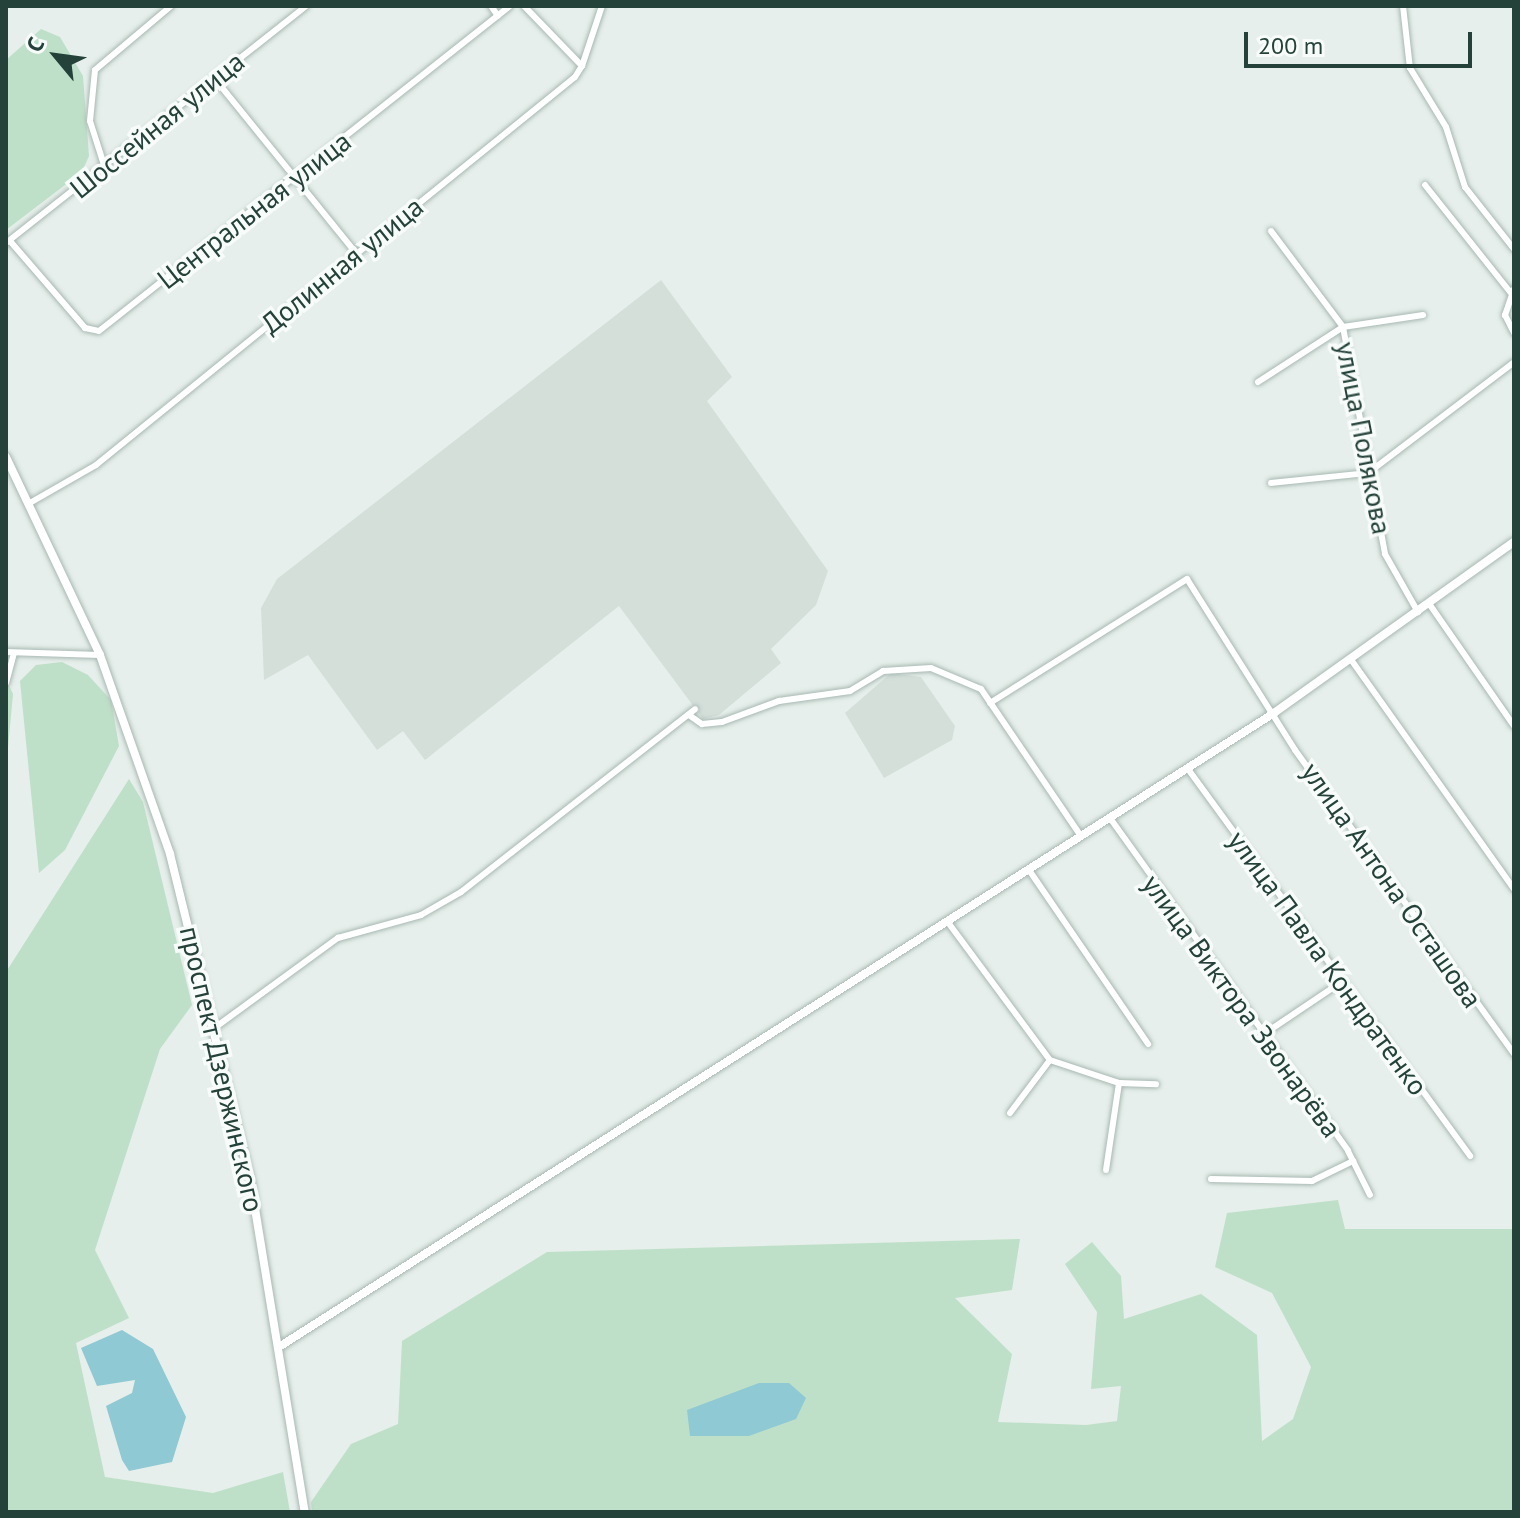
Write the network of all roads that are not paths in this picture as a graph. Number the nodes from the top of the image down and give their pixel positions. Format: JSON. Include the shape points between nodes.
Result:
{"nodes":[{"id":1,"x":171,"y":6,"type":"edge"},
{"id":2,"x":306,"y":6,"type":"edge"},
{"id":3,"x":491,"y":6,"type":"edge"},
{"id":4,"x":510,"y":6,"type":"edge"},
{"id":5,"x":524,"y":6,"type":"edge"},
{"id":6,"x":602,"y":6,"type":"edge"},
{"id":7,"x":1403,"y":6,"type":"edge"},
{"id":8,"x":498,"y":16,"type":"junction"},
{"id":9,"x":582,"y":66,"type":"junction"},
{"id":10,"x":215,"y":79,"type":"junction"},
{"id":11,"x":105,"y":168,"type":"junction"},
{"id":12,"x":293,"y":178,"type":"junction"},
{"id":13,"x":1425,"y":185,"type":"dead end"},
{"id":14,"x":1271,"y":231,"type":"dead end"},
{"id":15,"x":8,"y":242,"type":"edge"},
{"id":16,"x":1514,"y":249,"type":"edge"},
{"id":17,"x":356,"y":253,"type":"junction"},
{"id":18,"x":1513,"y":291,"type":"edge"},
{"id":19,"x":1423,"y":315,"type":"dead end"},
{"id":20,"x":1343,"y":327,"type":"junction"},
{"id":21,"x":1514,"y":333,"type":"edge"},
{"id":22,"x":1514,"y":362,"type":"edge"},
{"id":23,"x":1258,"y":382,"type":"dead end"},
{"id":24,"x":6,"y":457,"type":"edge"},
{"id":25,"x":1368,"y":473,"type":"junction"},
{"id":26,"x":1271,"y":483,"type":"dead end"},
{"id":27,"x":28,"y":504,"type":"junction"},
{"id":28,"x":1514,"y":542,"type":"edge"},
{"id":29,"x":1430,"y":605,"type":"junction"},
{"id":30,"x":1418,"y":612,"type":"junction"},
{"id":31,"x":10,"y":652,"type":"edge"},
{"id":32,"x":100,"y":655,"type":"junction"},
{"id":33,"x":1352,"y":661,"type":"junction"},
{"id":34,"x":6,"y":683,"type":"edge"},
{"id":35,"x":990,"y":703,"type":"junction"},
{"id":36,"x":695,"y":709,"type":"dead end"},
{"id":37,"x":1274,"y":713,"type":"junction"},
{"id":38,"x":689,"y":715,"type":"junction"},
{"id":39,"x":1514,"y":726,"type":"edge"},
{"id":40,"x":1188,"y":769,"type":"junction"},
{"id":41,"x":1110,"y":818,"type":"junction"},
{"id":42,"x":1081,"y":836,"type":"junction"},
{"id":43,"x":1029,"y":870,"type":"junction"},
{"id":44,"x":1514,"y":889,"type":"edge"},
{"id":45,"x":947,"y":921,"type":"junction"},
{"id":46,"x":1340,"y":983,"type":"junction"},
{"id":47,"x":213,"y":1029,"type":"junction"},
{"id":48,"x":1261,"y":1036,"type":"junction"},
{"id":49,"x":1148,"y":1044,"type":"dead end"},
{"id":50,"x":1514,"y":1054,"type":"edge"},
{"id":51,"x":1050,"y":1060,"type":"junction"},
{"id":52,"x":1119,"y":1083,"type":"junction"},
{"id":53,"x":1156,"y":1084,"type":"dead end"},
{"id":54,"x":1010,"y":1113,"type":"dead end"},
{"id":55,"x":1470,"y":1156,"type":"dead end"},
{"id":56,"x":1353,"y":1161,"type":"junction"},
{"id":57,"x":1106,"y":1170,"type":"dead end"},
{"id":58,"x":1211,"y":1179,"type":"dead end"},
{"id":59,"x":1370,"y":1195,"type":"dead end"},
{"id":60,"x":282,"y":1345,"type":"junction"},
{"id":61,"x":305,"y":1512,"type":"edge"}],
"edges":[{"from":1,"to":11,"type":"street","via":[[95,70],[90,121]]},
{"from":2,"to":10,"type":"street","name":"Шоссейная улица"},
{"from":3,"to":8,"type":"street"},
{"from":4,"to":8,"type":"street","name":"Центральная улица"},
{"from":5,"to":9,"type":"street"},
{"from":6,"to":9,"type":"street"},
{"from":7,"to":16,"type":"street","via":[[1410,68],[1446,127],[1465,187]]},
{"from":8,"to":12,"type":"street","name":"Центральная улица"},
{"from":9,"to":17,"type":"street","name":"Долинная улица","via":[[528,119]]},
{"from":10,"to":11,"type":"street","name":"Шоссейная улица"},
{"from":10,"to":12,"type":"street"},
{"from":11,"to":15,"type":"street","name":"Шоссейная улица"},
{"from":12,"to":15,"type":"street","name":"Центральная улица","via":[[99,331],[85,328]]},
{"from":12,"to":17,"type":"street"},
{"from":13,"to":18,"type":"street"},
{"from":14,"to":20,"type":"street","name":"улица Полякова"},
{"from":17,"to":27,"type":"street","name":"Долинная улица","via":[[96,465]]},
{"from":18,"to":21,"type":"street","via":[[1505,315]]},
{"from":19,"to":20,"type":"street"},
{"from":20,"to":23,"type":"street"},
{"from":20,"to":25,"type":"street","name":"улица Полякова"},
{"from":22,"to":25,"type":"street"},
{"from":24,"to":27,"type":"street","name":"проспект Дзержинского"},
{"from":25,"to":26,"type":"street"},
{"from":25,"to":30,"type":"street","name":"улица Полякова","via":[[1385,554]]},
{"from":27,"to":32,"type":"street","name":"проспект Дзержинского"},
{"from":28,"to":29,"type":"street"},
{"from":29,"to":30,"type":"street"},
{"from":29,"to":39,"type":"street"},
{"from":30,"to":33,"type":"street"},
{"from":31,"to":32,"type":"street"},
{"from":31,"to":34,"type":"street"},
{"from":32,"to":47,"type":"street","name":"проспект Дзержинского","via":[[170,854]]},
{"from":33,"to":37,"type":"street"},
{"from":33,"to":44,"type":"street"},
{"from":35,"to":37,"type":"street","name":"улица Антона Осташова","via":[[1187,579]]},
{"from":35,"to":38,"type":"street","via":[[969,683],[912,664],[850,691],[779,701],[722,722],[702,724]]},
{"from":35,"to":42,"type":"street"},
{"from":36,"to":38,"type":"street"},
{"from":37,"to":40,"type":"street"},
{"from":37,"to":50,"type":"street","name":"улица Антона Осташова"},
{"from":38,"to":47,"type":"street","via":[[461,892],[421,915],[338,938]]},
{"from":40,"to":41,"type":"street"},
{"from":40,"to":46,"type":"street","name":"улица Павла Кондратенко"},
{"from":41,"to":42,"type":"street"},
{"from":41,"to":48,"type":"street","name":"улица Виктора Звонарёва"},
{"from":42,"to":43,"type":"street"},
{"from":43,"to":45,"type":"street"},
{"from":43,"to":49,"type":"street"},
{"from":45,"to":51,"type":"street"},
{"from":45,"to":60,"type":"street"},
{"from":46,"to":48,"type":"street"},
{"from":46,"to":55,"type":"street","name":"улица Павла Кондратенко"},
{"from":47,"to":60,"type":"street","name":"проспект Дзержинского"},
{"from":48,"to":56,"type":"street","name":"улица Виктора Звонарёва"},
{"from":51,"to":52,"type":"street"},
{"from":51,"to":54,"type":"street"},
{"from":52,"to":53,"type":"street"},
{"from":52,"to":57,"type":"street"},
{"from":56,"to":58,"type":"street","via":[[1312,1181]]},
{"from":56,"to":59,"type":"street","name":"улица Виктора Звонарёва"},
{"from":60,"to":61,"type":"street","name":"проспект Дзержинского"}]}
